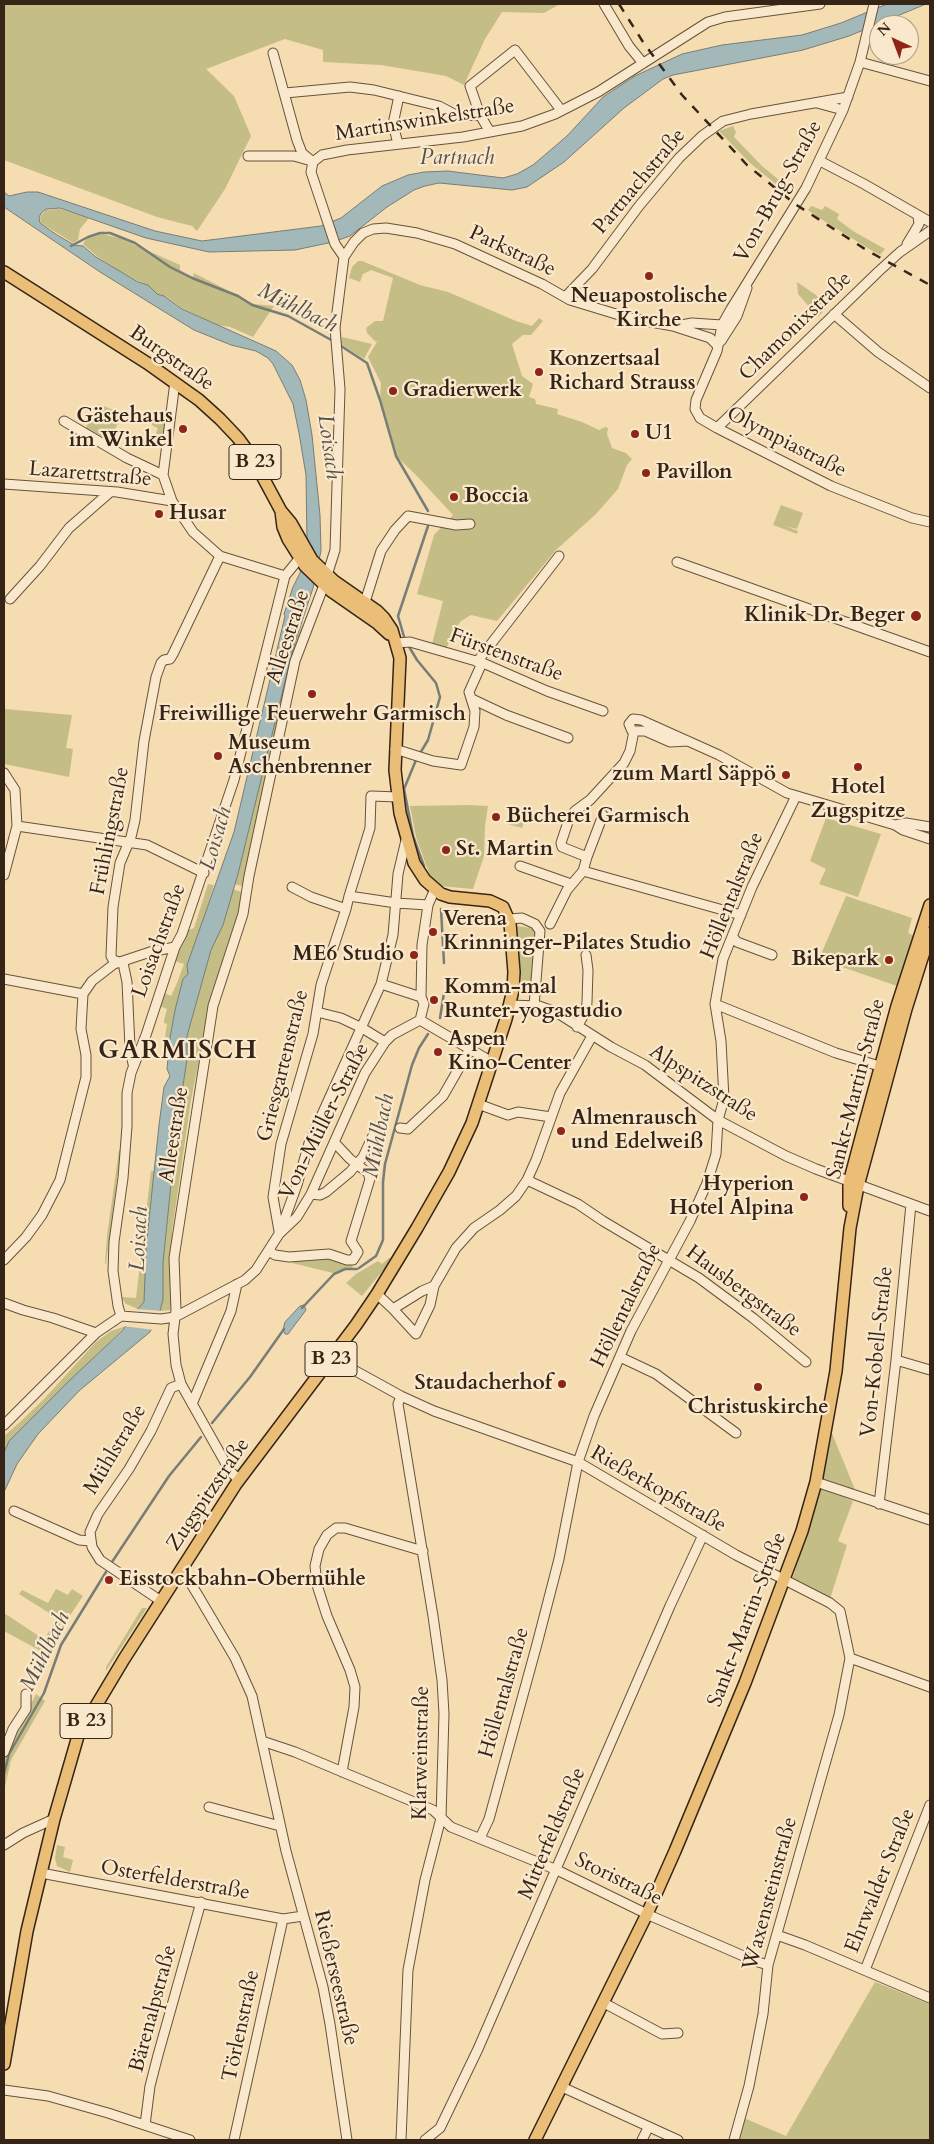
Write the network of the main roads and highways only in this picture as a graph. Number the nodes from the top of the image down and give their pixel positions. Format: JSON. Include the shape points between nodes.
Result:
{"nodes":[{"id":1,"x":4,"y":272,"type":"edge"},
{"id":2,"x":322,"y":577,"type":"junction"},
{"id":3,"x":396,"y":643,"type":"junction"},
{"id":4,"x":930,"y":905,"type":"edge"},
{"id":5,"x":930,"y":933,"type":"edge"},
{"id":6,"x":885,"y":1068,"type":"junction"},
{"id":7,"x":4,"y":2064,"type":"edge"},
{"id":8,"x":535,"y":2140,"type":"edge"}],
"edges":[{"from":1,"to":2,"type":"main road","name":"Burgstraße","number":"B 23","via":[[199,400],[238,438],[281,511],[283,527]]},
{"from":2,"to":3,"type":"main road","number":"B 23","via":[[377,622]]},
{"from":2,"to":3,"type":"main road","number":"B 23","via":[[365,602],[384,618]]},
{"from":3,"to":7,"type":"main road","name":"Zugspitzstraße","number":"B 23","via":[[401,669],[395,749],[398,797],[406,840],[418,872],[446,894],[490,901],[505,910],[509,919],[514,972],[510,1005],[469,1131],[449,1172],[377,1294],[239,1480],[86,1720],[73,1748],[27,1931]]},
{"from":4,"to":6,"type":"main road","name":"Sankt-Martin-Straße","via":[[899,999]]},
{"from":5,"to":6,"type":"main road","name":"Sankt-Martin-Straße"},
{"from":6,"to":8,"type":"main road","name":"Sankt-Martin-Straße","via":[[854,1184],[836,1371],[816,1482],[745,1683],[647,1914]]}]}
